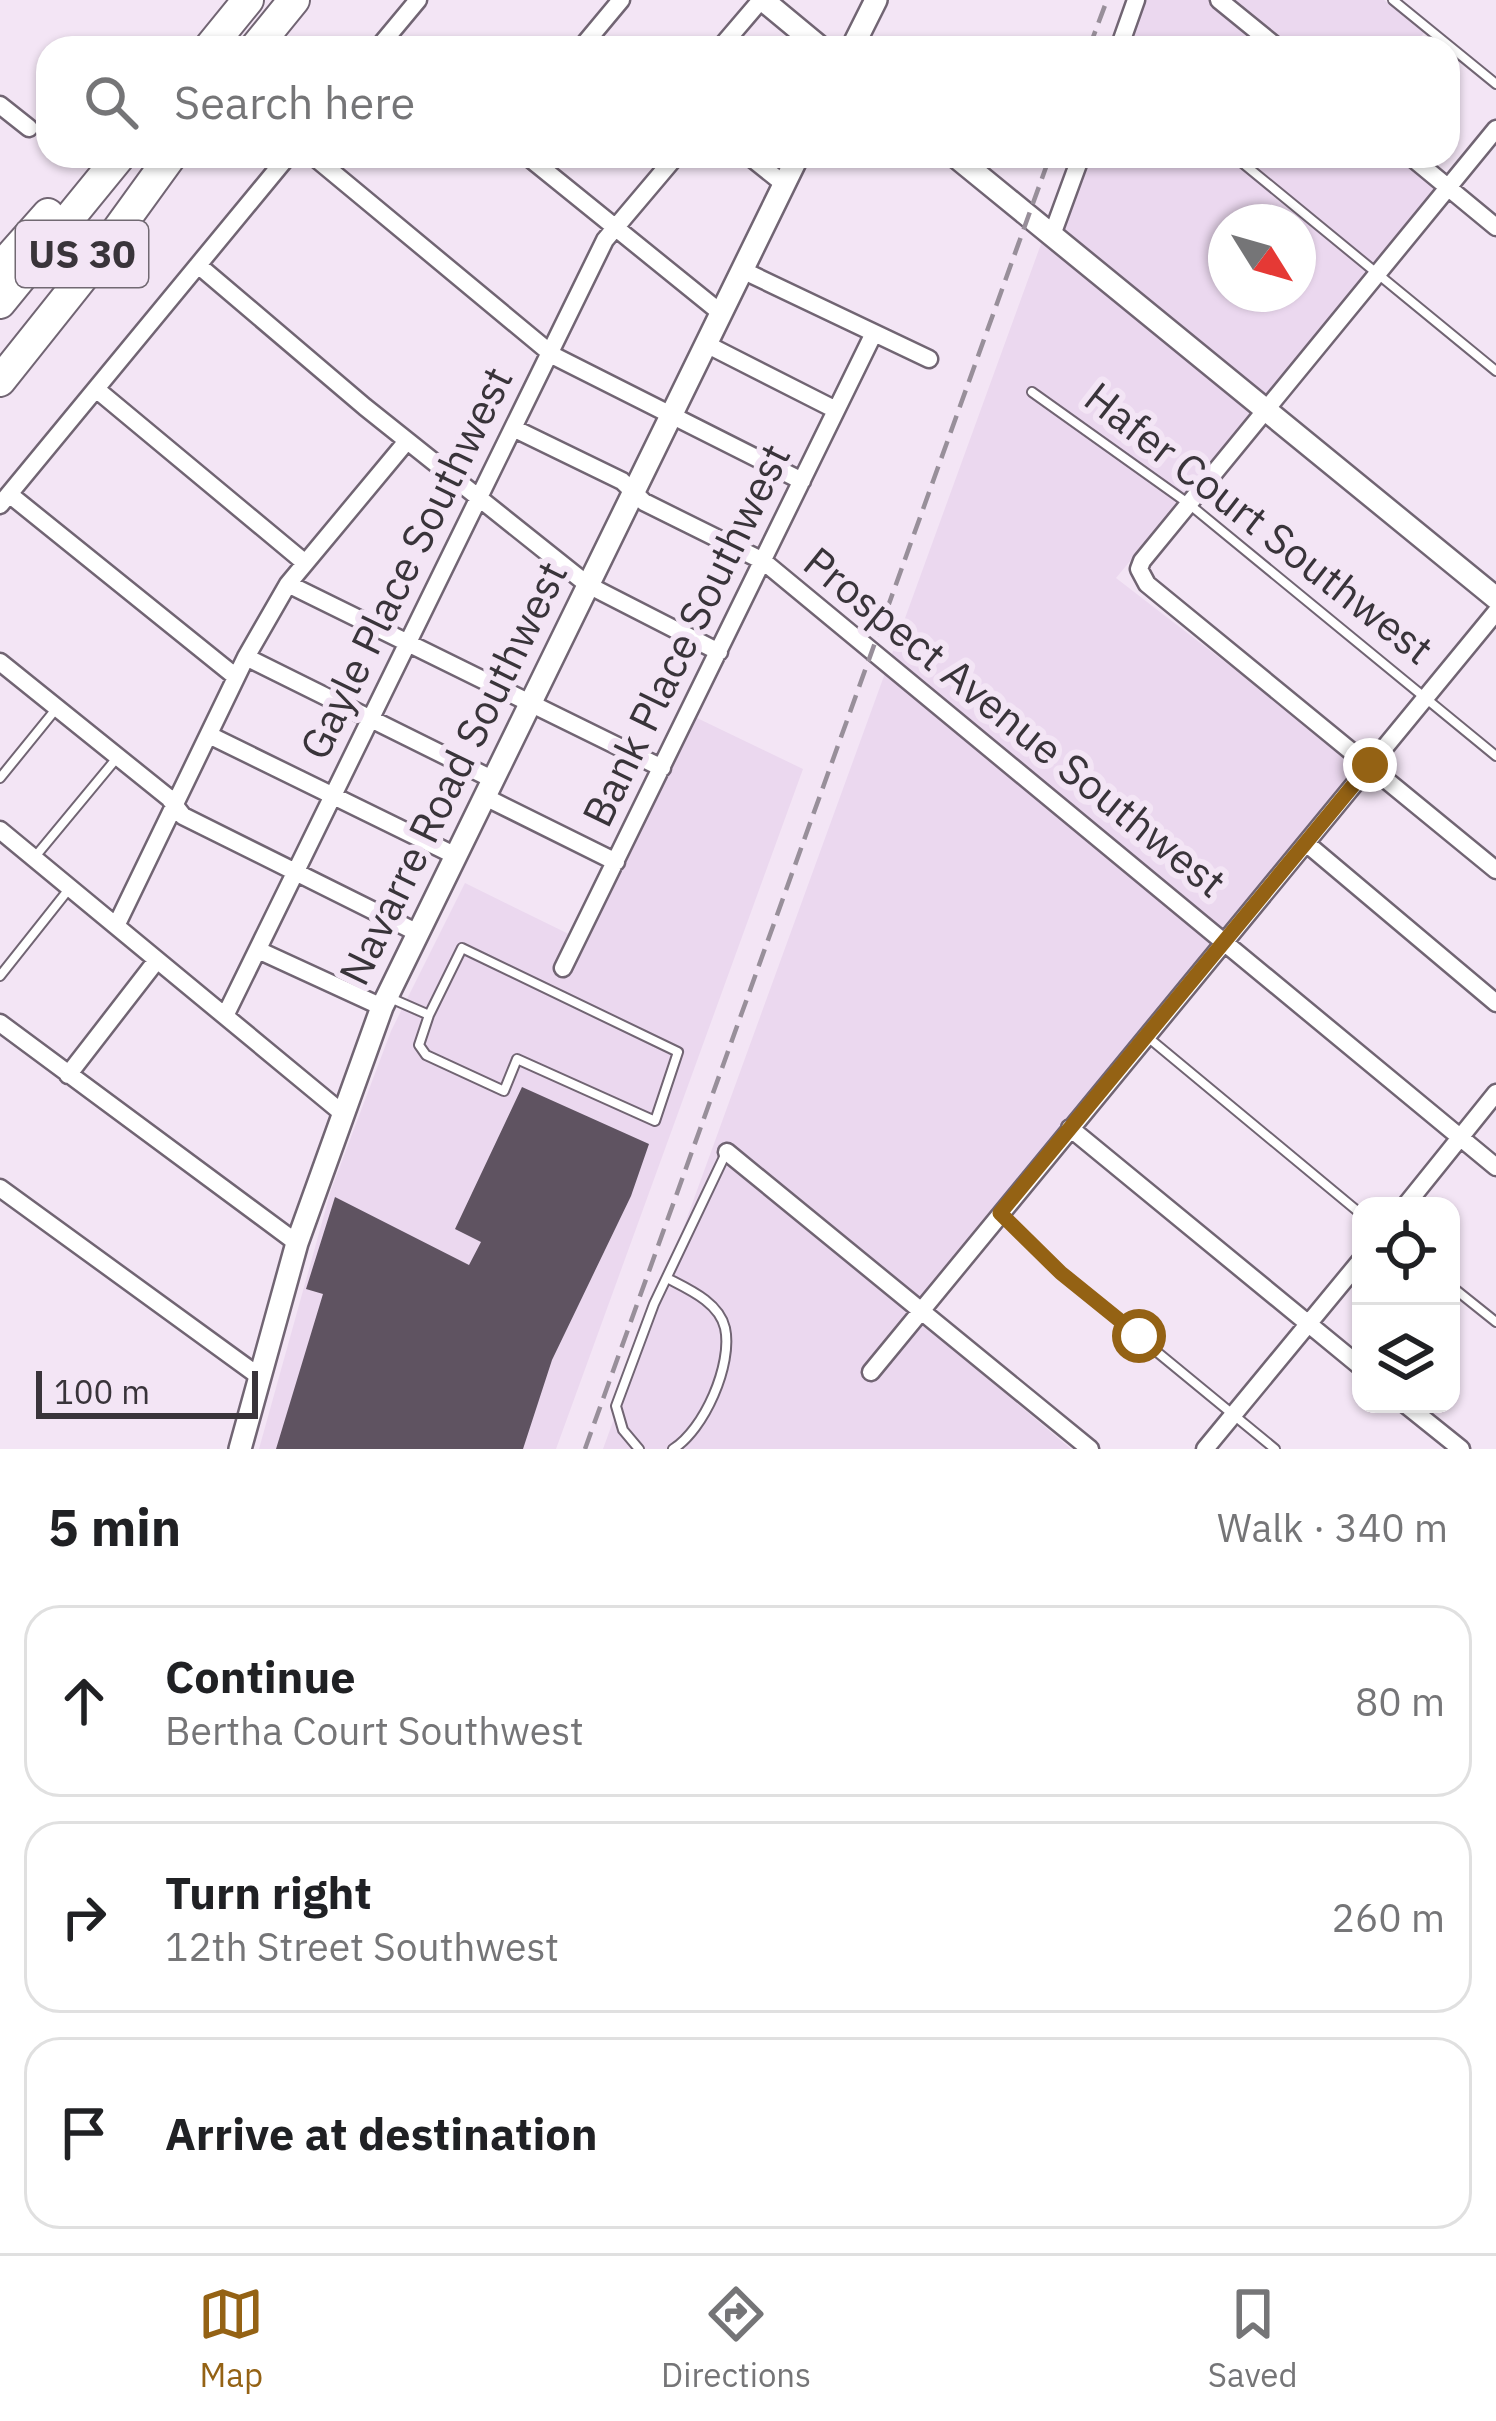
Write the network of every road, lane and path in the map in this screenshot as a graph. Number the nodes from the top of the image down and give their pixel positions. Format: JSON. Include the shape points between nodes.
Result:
{"nodes":[{"id":1,"x":248,"y":0,"type":"edge"},
{"id":2,"x":294,"y":0,"type":"edge"},
{"id":3,"x":418,"y":0,"type":"edge"},
{"id":4,"x":621,"y":0,"type":"edge"},
{"id":5,"x":762,"y":0,"type":"edge"},
{"id":6,"x":876,"y":0,"type":"edge"},
{"id":7,"x":1136,"y":0,"type":"edge"},
{"id":8,"x":1219,"y":0,"type":"edge"},
{"id":9,"x":1393,"y":0,"type":"edge"},
{"id":10,"x":594,"y":33,"type":"junction"},
{"id":11,"x":219,"y":36,"type":"edge"},
{"id":12,"x":265,"y":36,"type":"edge"},
{"id":13,"x":392,"y":36,"type":"edge"},
{"id":14,"x":591,"y":36,"type":"edge"},
{"id":15,"x":598,"y":36,"type":"edge"},
{"id":16,"x":730,"y":36,"type":"edge"},
{"id":17,"x":806,"y":36,"type":"edge"},
{"id":18,"x":858,"y":36,"type":"edge"},
{"id":19,"x":1123,"y":36,"type":"edge"},
{"id":20,"x":1263,"y":36,"type":"edge"},
{"id":21,"x":1437,"y":36,"type":"edge"},
{"id":22,"x":1460,"y":55,"type":"edge"},
{"id":23,"x":1496,"y":84,"type":"edge"},
{"id":24,"x":0,"y":105,"type":"edge"},
{"id":25,"x":29,"y":128,"type":"dead end"},
{"id":26,"x":1496,"y":129,"type":"edge"},
{"id":27,"x":90,"y":168,"type":"edge"},
{"id":28,"x":110,"y":168,"type":"edge"},
{"id":29,"x":157,"y":168,"type":"edge"},
{"id":30,"x":159,"y":168,"type":"edge"},
{"id":31,"x":278,"y":168,"type":"edge"},
{"id":32,"x":327,"y":168,"type":"edge"},
{"id":33,"x":542,"y":168,"type":"edge"},
{"id":34,"x":666,"y":168,"type":"edge"},
{"id":35,"x":764,"y":168,"type":"edge"},
{"id":36,"x":792,"y":168,"type":"edge"},
{"id":37,"x":970,"y":168,"type":"edge"},
{"id":38,"x":1077,"y":168,"type":"edge"},
{"id":39,"x":1249,"y":168,"type":"edge"},
{"id":40,"x":1424,"y":168,"type":"edge"},
{"id":41,"x":784,"y":184,"type":"junction"},
{"id":42,"x":1448,"y":188,"type":"junction"},
{"id":43,"x":1496,"y":227,"type":"edge"},
{"id":44,"x":615,"y":228,"type":"junction"},
{"id":45,"x":1052,"y":235,"type":"junction"},
{"id":46,"x":198,"y":266,"type":"junction"},
{"id":47,"x":0,"y":268,"type":"edge"},
{"id":48,"x":742,"y":270,"type":"junction"},
{"id":49,"x":1377,"y":274,"type":"junction"},
{"id":50,"x":0,"y":304,"type":"edge"},
{"id":51,"x":721,"y":313,"type":"junction"},
{"id":52,"x":874,"y":333,"type":"junction"},
{"id":53,"x":706,"y":344,"type":"junction"},
{"id":54,"x":548,"y":351,"type":"junction"},
{"id":55,"x":0,"y":353,"type":"edge"},
{"id":56,"x":929,"y":359,"type":"dead end"},
{"id":57,"x":1496,"y":371,"type":"edge"},
{"id":58,"x":0,"y":381,"type":"edge"},
{"id":59,"x":96,"y":388,"type":"junction"},
{"id":60,"x":1032,"y":392,"type":"dead end"},
{"id":61,"x":836,"y":410,"type":"junction"},
{"id":62,"x":1265,"y":410,"type":"junction"},
{"id":63,"x":670,"y":417,"type":"junction"},
{"id":64,"x":512,"y":428,"type":"junction"},
{"id":65,"x":407,"y":441,"type":"junction"},
{"id":66,"x":802,"y":481,"type":"junction"},
{"id":67,"x":634,"y":492,"type":"junction"},
{"id":68,"x":478,"y":499,"type":"junction"},
{"id":69,"x":4,"y":500,"type":"edge"},
{"id":70,"x":1189,"y":504,"type":"junction"},
{"id":71,"x":763,"y":561,"type":"junction"},
{"id":72,"x":304,"y":562,"type":"junction"},
{"id":73,"x":287,"y":584,"type":"junction"},
{"id":74,"x":588,"y":585,"type":"junction"},
{"id":75,"x":1496,"y":598,"type":"edge"},
{"id":76,"x":1496,"y":612,"type":"edge"},
{"id":77,"x":407,"y":642,"type":"junction"},
{"id":78,"x":719,"y":652,"type":"junction"},
{"id":79,"x":246,"y":657,"type":"junction"},
{"id":80,"x":0,"y":662,"type":"edge"},
{"id":81,"x":236,"y":677,"type":"junction"},
{"id":82,"x":1425,"y":699,"type":"junction"},
{"id":83,"x":531,"y":703,"type":"junction"},
{"id":84,"x":56,"y":709,"type":"junction"},
{"id":85,"x":370,"y":720,"type":"junction"},
{"id":86,"x":208,"y":735,"type":"junction"},
{"id":87,"x":1496,"y":756,"type":"edge"},
{"id":88,"x":117,"y":758,"type":"junction"},
{"id":89,"x":1370,"y":765,"type":"junction"},
{"id":90,"x":662,"y":768,"type":"junction"},
{"id":91,"x":0,"y":778,"type":"edge"},
{"id":92,"x":489,"y":788,"type":"junction"},
{"id":93,"x":333,"y":797,"type":"junction"},
{"id":94,"x":176,"y":808,"type":"junction"},
{"id":95,"x":0,"y":830,"type":"edge"},
{"id":96,"x":1306,"y":843,"type":"junction"},
{"id":97,"x":456,"y":856,"type":"junction"},
{"id":98,"x":34,"y":858,"type":"junction"},
{"id":99,"x":616,"y":862,"type":"junction"},
{"id":100,"x":1496,"y":870,"type":"edge"},
{"id":101,"x":296,"y":874,"type":"junction"},
{"id":102,"x":70,"y":888,"type":"junction"},
{"id":103,"x":116,"y":926,"type":"junction"},
{"id":104,"x":418,"y":933,"type":"junction"},
{"id":105,"x":1224,"y":941,"type":"junction"},
{"id":106,"x":258,"y":950,"type":"junction"},
{"id":107,"x":157,"y":960,"type":"junction"},
{"id":108,"x":563,"y":968,"type":"dead end"},
{"id":109,"x":0,"y":976,"type":"edge"},
{"id":110,"x":384,"y":1002,"type":"junction"},
{"id":111,"x":1496,"y":1004,"type":"edge"},
{"id":112,"x":429,"y":1015,"type":"junction"},
{"id":113,"x":225,"y":1016,"type":"junction"},
{"id":114,"x":0,"y":1022,"type":"edge"},
{"id":115,"x":1146,"y":1036,"type":"junction"},
{"id":116,"x":68,"y":1075,"type":"junction"},
{"id":117,"x":1496,"y":1093,"type":"edge"},
{"id":118,"x":341,"y":1112,"type":"junction"},
{"id":119,"x":1070,"y":1128,"type":"junction"},
{"id":120,"x":1460,"y":1138,"type":"junction"},
{"id":121,"x":727,"y":1152,"type":"joint"},
{"id":122,"x":1496,"y":1167,"type":"edge"},
{"id":123,"x":0,"y":1188,"type":"edge"},
{"id":124,"x":1412,"y":1197,"type":"edge"},
{"id":125,"x":1352,"y":1207,"type":"edge"},
{"id":126,"x":1000,"y":1213,"type":"junction"},
{"id":127,"x":297,"y":1243,"type":"junction"},
{"id":128,"x":1352,"y":1271,"type":"edge"},
{"id":129,"x":667,"y":1277,"type":"junction"},
{"id":130,"x":1460,"y":1293,"type":"edge"},
{"id":131,"x":921,"y":1310,"type":"junction"},
{"id":132,"x":1496,"y":1322,"type":"edge"},
{"id":133,"x":1309,"y":1323,"type":"junction"},
{"id":134,"x":1352,"y":1359,"type":"edge"},
{"id":135,"x":871,"y":1372,"type":"dead end"},
{"id":136,"x":260,"y":1377,"type":"junction"},
{"id":137,"x":1416,"y":1413,"type":"edge"},
{"id":138,"x":1233,"y":1416,"type":"junction"},
{"id":139,"x":240,"y":1449,"type":"edge"},
{"id":140,"x":639,"y":1449,"type":"edge"},
{"id":141,"x":673,"y":1449,"type":"edge"},
{"id":142,"x":1090,"y":1449,"type":"edge"},
{"id":143,"x":1205,"y":1449,"type":"edge"},
{"id":144,"x":1275,"y":1449,"type":"edge"},
{"id":145,"x":1461,"y":1449,"type":"edge"}],
"edges":[{"from":1,"to":11,"type":"highway"},
{"from":2,"to":12,"type":"highway"},
{"from":3,"to":13,"type":"street"},
{"from":4,"to":10,"type":"street"},
{"from":5,"to":16,"type":"street"},
{"from":5,"to":17,"type":"street"},
{"from":6,"to":18,"type":"street"},
{"from":7,"to":19,"type":"street"},
{"from":8,"to":20,"type":"street"},
{"from":9,"to":21,"type":"lane"},
{"from":10,"to":14,"type":"street"},
{"from":10,"to":15,"type":"street"},
{"from":22,"to":23,"type":"lane"},
{"from":24,"to":25,"type":"street"},
{"from":26,"to":42,"type":"street"},
{"from":27,"to":47,"type":"highway"},
{"from":28,"to":50,"type":"highway","number":"US 30"},
{"from":29,"to":55,"type":"highway","number":"US 30"},
{"from":30,"to":58,"type":"highway"},
{"from":31,"to":46,"type":"street"},
{"from":32,"to":54,"type":"street"},
{"from":33,"to":44,"type":"street"},
{"from":34,"to":44,"type":"street","name":"Gayle Place Southwest"},
{"from":35,"to":41,"type":"street"},
{"from":36,"to":41,"type":"street","name":"Navarre Road Southwest"},
{"from":37,"to":45,"type":"street"},
{"from":38,"to":45,"type":"street"},
{"from":39,"to":49,"type":"lane"},
{"from":40,"to":42,"type":"street"},
{"from":41,"to":48,"type":"street","name":"Navarre Road Southwest"},
{"from":42,"to":43,"type":"street"},
{"from":42,"to":49,"type":"street"},
{"from":44,"to":51,"type":"street"},
{"from":44,"to":54,"type":"street","name":"Gayle Place Southwest"},
{"from":45,"to":62,"type":"street"},
{"from":46,"to":59,"type":"street"},
{"from":46,"to":65,"type":"street"},
{"from":48,"to":51,"type":"street","name":"Navarre Road Southwest"},
{"from":48,"to":52,"type":"street"},
{"from":49,"to":57,"type":"lane"},
{"from":49,"to":62,"type":"street"},
{"from":51,"to":53,"type":"street","name":"Navarre Road Southwest"},
{"from":52,"to":56,"type":"street"},
{"from":52,"to":61,"type":"street","name":"Bank Place Southwest"},
{"from":53,"to":61,"type":"street"},
{"from":53,"to":63,"type":"street","name":"Navarre Road Southwest"},
{"from":54,"to":63,"type":"street"},
{"from":54,"to":64,"type":"street","name":"Gayle Place Southwest"},
{"from":59,"to":69,"type":"street"},
{"from":59,"to":72,"type":"street"},
{"from":60,"to":70,"type":"lane","name":"Hafer Court Southwest"},
{"from":61,"to":66,"type":"street","name":"Bank Place Southwest"},
{"from":62,"to":70,"type":"street"},
{"from":62,"to":75,"type":"street"},
{"from":63,"to":66,"type":"street"},
{"from":63,"to":67,"type":"street","name":"Navarre Road Southwest"},
{"from":64,"to":67,"type":"street","name":"Prospect Avenue Southwest"},
{"from":64,"to":68,"type":"street","name":"Gayle Place Southwest"},
{"from":65,"to":68,"type":"street"},
{"from":65,"to":72,"type":"street"},
{"from":66,"to":71,"type":"street","name":"Bank Place Southwest"},
{"from":67,"to":71,"type":"street","name":"Prospect Avenue Southwest"},
{"from":67,"to":74,"type":"street","name":"Navarre Road Southwest"},
{"from":68,"to":74,"type":"street"},
{"from":68,"to":77,"type":"street","name":"Gayle Place Southwest"},
{"from":69,"to":81,"type":"street"},
{"from":70,"to":82,"type":"lane","name":"Hafer Court Southwest"},
{"from":70,"to":89,"type":"street","via":[[1140,574]]},
{"from":71,"to":78,"type":"street","name":"Bank Place Southwest"},
{"from":71,"to":105,"type":"street","name":"Prospect Avenue Southwest"},
{"from":72,"to":73,"type":"street"},
{"from":73,"to":77,"type":"street"},
{"from":73,"to":79,"type":"street"},
{"from":74,"to":78,"type":"street"},
{"from":74,"to":83,"type":"street","name":"Navarre Road Southwest"},
{"from":76,"to":82,"type":"street"},
{"from":77,"to":83,"type":"street"},
{"from":77,"to":85,"type":"street","name":"Gayle Place Southwest"},
{"from":78,"to":90,"type":"street","name":"Bank Place Southwest"},
{"from":79,"to":81,"type":"street"},
{"from":79,"to":85,"type":"street"},
{"from":80,"to":84,"type":"street"},
{"from":81,"to":86,"type":"street"},
{"from":82,"to":87,"type":"lane","name":"Hafer Court Southwest"},
{"from":82,"to":89,"type":"street"},
{"from":83,"to":90,"type":"street"},
{"from":83,"to":92,"type":"street","name":"Navarre Road Southwest"},
{"from":84,"to":88,"type":"street"},
{"from":84,"to":91,"type":"lane"},
{"from":85,"to":92,"type":"street"},
{"from":85,"to":93,"type":"street","name":"Gayle Place Southwest"},
{"from":86,"to":93,"type":"street"},
{"from":86,"to":94,"type":"street"},
{"from":88,"to":94,"type":"street"},
{"from":88,"to":98,"type":"lane"},
{"from":89,"to":96,"type":"street"},
{"from":89,"to":100,"type":"street"},
{"from":90,"to":99,"type":"street","name":"Bank Place Southwest"},
{"from":92,"to":97,"type":"street","name":"Navarre Road Southwest"},
{"from":92,"to":99,"type":"street"},
{"from":93,"to":97,"type":"street"},
{"from":93,"to":101,"type":"street","name":"Gayle Place Southwest"},
{"from":94,"to":101,"type":"street"},
{"from":94,"to":103,"type":"street"},
{"from":95,"to":98,"type":"street"},
{"from":96,"to":105,"type":"street"},
{"from":96,"to":111,"type":"street"},
{"from":97,"to":104,"type":"street","name":"Navarre Road Southwest"},
{"from":98,"to":102,"type":"street"},
{"from":99,"to":108,"type":"street","name":"Bank Place Southwest"},
{"from":101,"to":104,"type":"street"},
{"from":101,"to":106,"type":"street","name":"Gayle Place Southwest"},
{"from":102,"to":103,"type":"street"},
{"from":102,"to":109,"type":"lane"},
{"from":103,"to":107,"type":"street"},
{"from":104,"to":110,"type":"street","name":"Navarre Road Southwest"},
{"from":105,"to":115,"type":"street"},
{"from":105,"to":120,"type":"street","name":"Prospect Avenue Southwest"},
{"from":106,"to":110,"type":"street"},
{"from":106,"to":113,"type":"street","name":"Gayle Place Southwest"},
{"from":107,"to":113,"type":"street"},
{"from":107,"to":116,"type":"street"},
{"from":110,"to":112,"type":"lane"},
{"from":110,"to":118,"type":"street","name":"Navarre Road Southwest"},
{"from":112,"to":112,"type":"lane","via":[[462,948],[678,1052],[655,1121],[517,1059],[504,1091],[426,1055],[419,1046]]},
{"from":113,"to":118,"type":"street"},
{"from":114,"to":116,"type":"street"},
{"from":115,"to":119,"type":"street"},
{"from":115,"to":125,"type":"lane"},
{"from":116,"to":127,"type":"street"},
{"from":117,"to":120,"type":"street"},
{"from":118,"to":127,"type":"street","name":"Navarre Road Southwest"},
{"from":119,"to":126,"type":"street"},
{"from":119,"to":133,"type":"street"},
{"from":120,"to":122,"type":"street","name":"Prospect Avenue Southwest"},
{"from":120,"to":124,"type":"street"},
{"from":121,"to":129,"type":"lane"},
{"from":121,"to":131,"type":"street"},
{"from":123,"to":136,"type":"street"},
{"from":126,"to":131,"type":"street"},
{"from":126,"to":138,"type":"lane"},
{"from":127,"to":136,"type":"street","name":"Navarre Road Southwest"},
{"from":128,"to":133,"type":"street"},
{"from":129,"to":140,"type":"lane","via":[[616,1406]]},
{"from":129,"to":141,"type":"lane","via":[[706,1300],[725,1328],[719,1383]]},
{"from":130,"to":132,"type":"lane"},
{"from":131,"to":135,"type":"street"},
{"from":131,"to":142,"type":"street"},
{"from":133,"to":134,"type":"street"},
{"from":133,"to":138,"type":"street"},
{"from":136,"to":139,"type":"street","name":"Navarre Road Southwest"},
{"from":137,"to":145,"type":"street"},
{"from":138,"to":143,"type":"street"},
{"from":138,"to":144,"type":"lane"}]}
